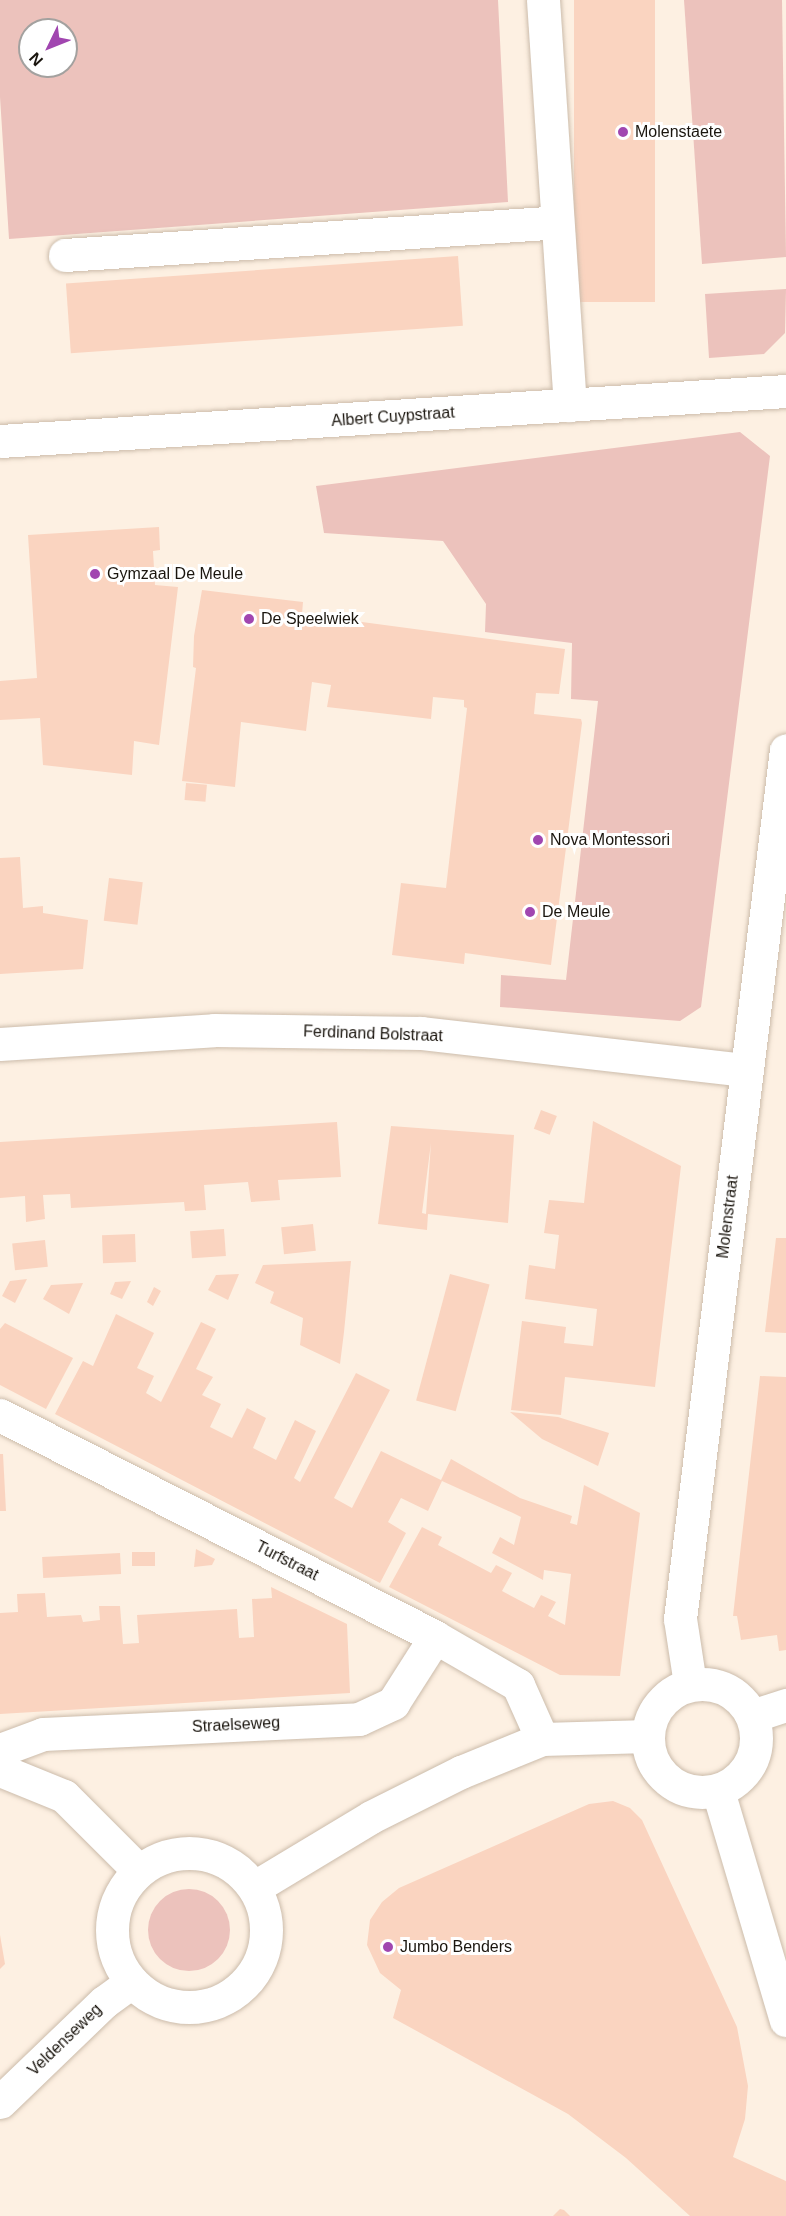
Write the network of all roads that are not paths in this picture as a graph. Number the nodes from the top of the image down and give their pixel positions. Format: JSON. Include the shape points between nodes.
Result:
{"nodes":[{"id":1,"x":543,"y":0,"type":"edge"},
{"id":2,"x":557,"y":222,"type":"junction"},
{"id":3,"x":65,"y":255,"type":"dead end"},
{"id":4,"x":786,"y":391,"type":"edge"},
{"id":5,"x":570,"y":405,"type":"junction"},
{"id":6,"x":0,"y":441,"type":"edge"},
{"id":7,"x":786,"y":750,"type":"edge"},
{"id":8,"x":772,"y":960,"type":"edge"},
{"id":9,"x":0,"y":1044,"type":"edge"},
{"id":10,"x":745,"y":1070,"type":"junction"},
{"id":11,"x":0,"y":1415,"type":"edge"},
{"id":12,"x":435,"y":1637,"type":"junction"},
{"id":13,"x":690,"y":1684,"type":"junction"},
{"id":14,"x":786,"y":1705,"type":"edge"},
{"id":15,"x":752,"y":1716,"type":"junction"},
{"id":16,"x":648,"y":1736,"type":"junction"},
{"id":17,"x":542,"y":1739,"type":"junction"},
{"id":18,"x":0,"y":1750,"type":"edge"},
{"id":19,"x":0,"y":1770,"type":"edge"},
{"id":20,"x":718,"y":1791,"type":"junction"},
{"id":21,"x":139,"y":1871,"type":"junction"},
{"id":22,"x":255,"y":1887,"type":"junction"},
{"id":23,"x":132,"y":1982,"type":"junction"},
{"id":24,"x":786,"y":2020,"type":"edge"},
{"id":25,"x":0,"y":2102,"type":"edge"}],
"edges":[{"from":1,"to":2,"type":"street"},
{"from":2,"to":3,"type":"street"},
{"from":2,"to":5,"type":"street"},
{"from":4,"to":5,"type":"street","name":"Albert Cuypstraat"},
{"from":5,"to":6,"type":"street","name":"Albert Cuypstraat"},
{"from":7,"to":8,"type":"street","name":"Molenstraat"},
{"from":8,"to":10,"type":"street","name":"Molenstraat"},
{"from":9,"to":10,"type":"street","name":"Ferdinand Bolstraat","via":[[214,1030],[421,1033]]},
{"from":10,"to":13,"type":"street","name":"Molenstraat","via":[[680,1619]]},
{"from":11,"to":12,"type":"street","name":"Turfstraat"},
{"from":12,"to":17,"type":"street","name":"Turfstraat","via":[[518,1684]]},
{"from":12,"to":18,"type":"street","name":"Straelseweg","via":[[393,1703],[359,1719],[42,1734]]},
{"from":13,"to":15,"type":"street","via":[[728,1689],[743,1701]]},
{"from":13,"to":16,"type":"street","via":[[666,1697],[652,1716]]},
{"from":14,"to":15,"type":"street"},
{"from":15,"to":20,"type":"street","via":[[758,1740],[752,1762],[741,1778]]},
{"from":16,"to":17,"type":"street"},
{"from":16,"to":20,"type":"street","via":[[651,1759],[662,1776],[688,1791]]},
{"from":17,"to":22,"type":"street","via":[[460,1772],[371,1817]]},
{"from":19,"to":21,"type":"street","via":[[64,1797]]},
{"from":20,"to":24,"type":"street"},
{"from":21,"to":22,"type":"street","via":[[160,1858],[185,1853],[210,1855],[233,1865]]},
{"from":21,"to":23,"type":"street","via":[[123,1890],[114,1913],[112,1937],[119,1961]]},
{"from":22,"to":23,"type":"street","via":[[267,1934],[261,1960],[246,1983],[226,1999],[202,2007],[176,2007],[152,1998]]},
{"from":23,"to":25,"type":"street","name":"Veldenseweg","via":[[104,2002]]}]}
